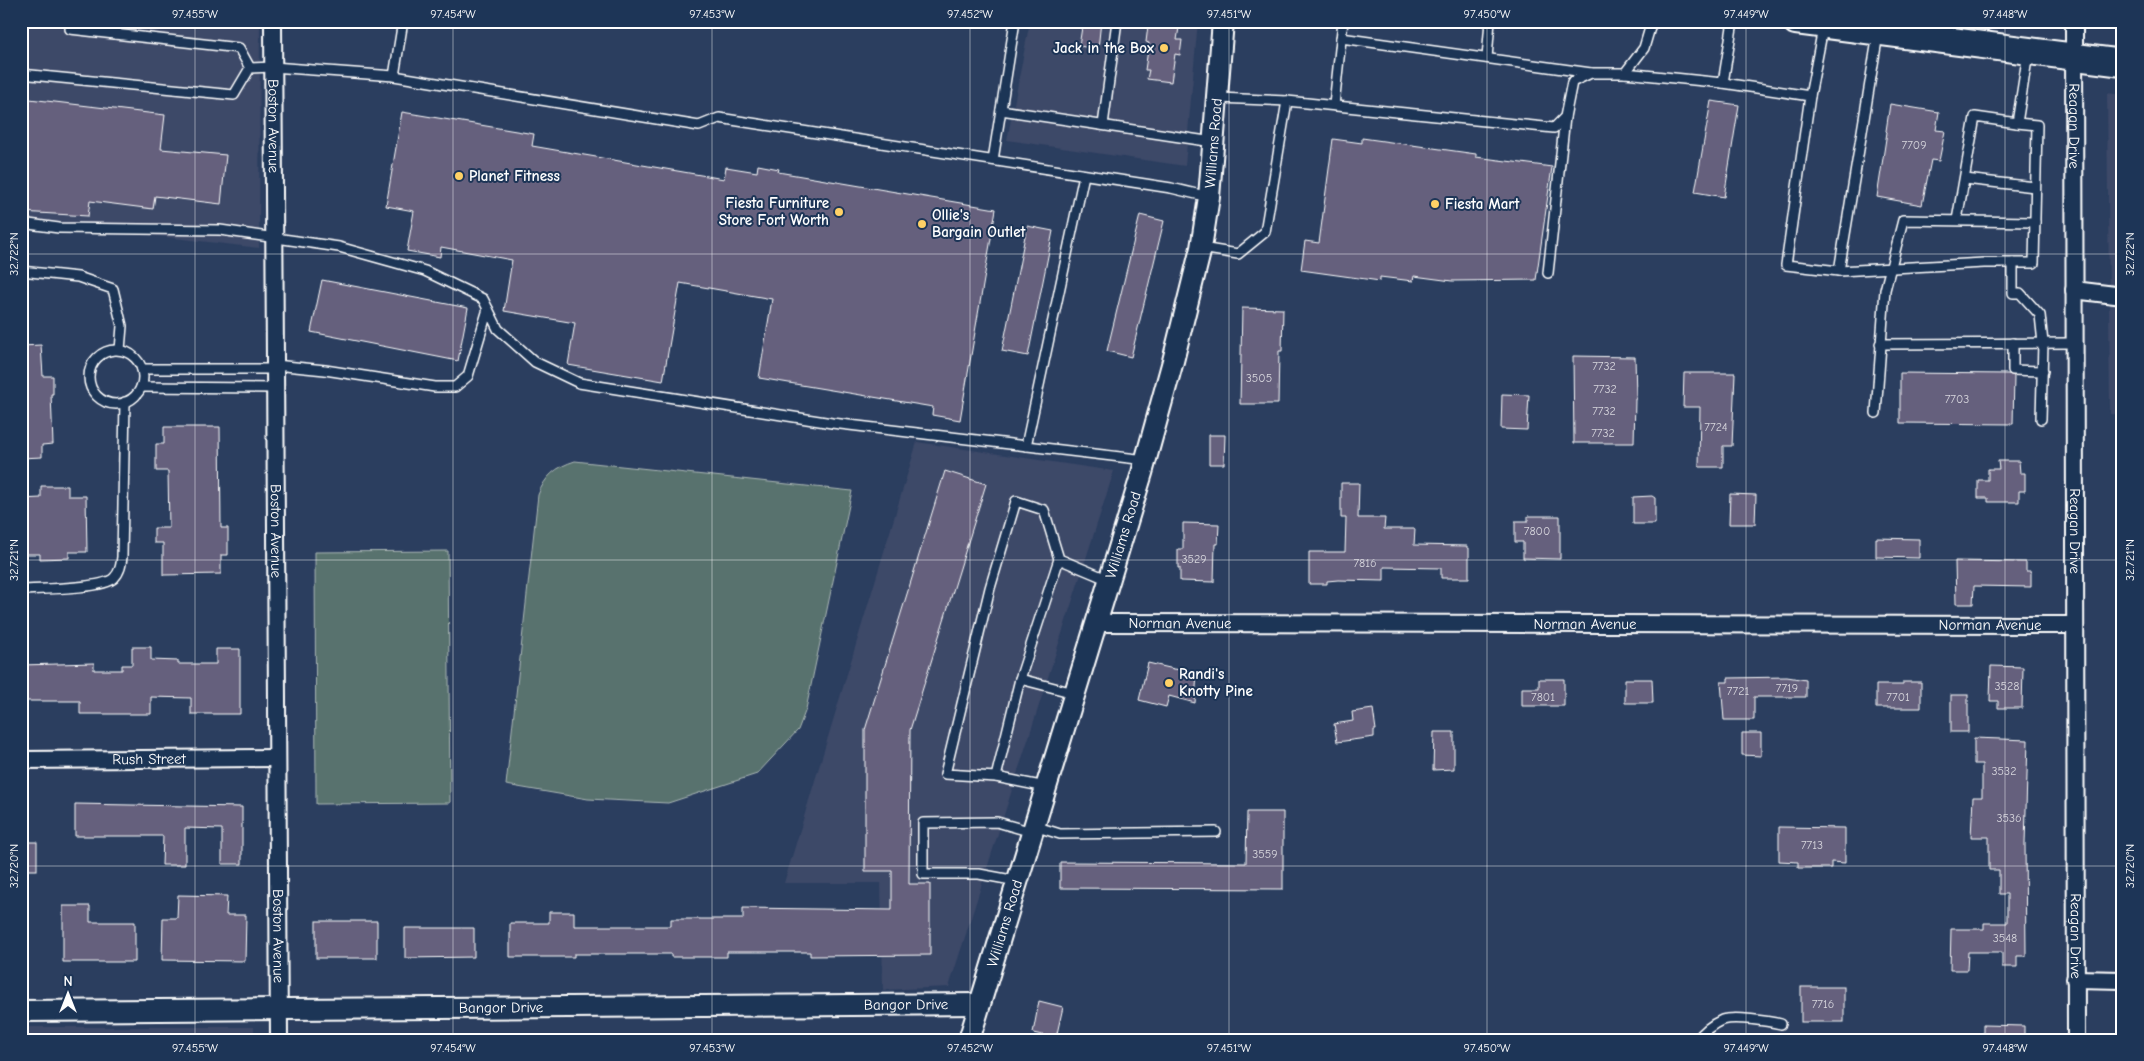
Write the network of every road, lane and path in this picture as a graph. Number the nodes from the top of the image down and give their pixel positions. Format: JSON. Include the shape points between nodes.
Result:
{"nodes":[{"id":1,"x":71,"y":21,"type":"edge"},
{"id":2,"x":118,"y":21,"type":"edge"},
{"id":3,"x":273,"y":21,"type":"edge"},
{"id":4,"x":403,"y":21,"type":"edge"},
{"id":5,"x":1016,"y":21,"type":"edge"},
{"id":6,"x":1117,"y":21,"type":"edge"},
{"id":7,"x":1223,"y":21,"type":"edge"},
{"id":8,"x":1342,"y":21,"type":"edge"},
{"id":9,"x":1490,"y":21,"type":"edge"},
{"id":10,"x":1652,"y":21,"type":"edge"},
{"id":11,"x":1733,"y":21,"type":"edge"},
{"id":12,"x":1796,"y":21,"type":"edge"},
{"id":13,"x":2074,"y":21,"type":"edge"},
{"id":14,"x":1823,"y":25,"type":"junction"},
{"id":15,"x":1879,"y":31,"type":"junction"},
{"id":16,"x":116,"y":34,"type":"junction"},
{"id":17,"x":1341,"y":38,"type":"junction"},
{"id":18,"x":2028,"y":50,"type":"junction"},
{"id":19,"x":2073,"y":56,"type":"junction"},
{"id":20,"x":1487,"y":58,"type":"junction"},
{"id":21,"x":2123,"y":63,"type":"edge"},
{"id":22,"x":273,"y":67,"type":"junction"},
{"id":23,"x":250,"y":68,"type":"junction"},
{"id":24,"x":1591,"y":73,"type":"junction"},
{"id":25,"x":1625,"y":73,"type":"junction"},
{"id":26,"x":21,"y":74,"type":"edge"},
{"id":27,"x":394,"y":76,"type":"junction"},
{"id":28,"x":1723,"y":83,"type":"junction"},
{"id":29,"x":1810,"y":96,"type":"junction"},
{"id":30,"x":1218,"y":98,"type":"junction"},
{"id":31,"x":1287,"y":100,"type":"junction"},
{"id":32,"x":1334,"y":105,"type":"junction"},
{"id":33,"x":1001,"y":110,"type":"junction"},
{"id":34,"x":1565,"y":117,"type":"junction"},
{"id":35,"x":2017,"y":124,"type":"junction"},
{"id":36,"x":1103,"y":125,"type":"junction"},
{"id":37,"x":1213,"y":142,"type":"junction"},
{"id":38,"x":993,"y":160,"type":"junction"},
{"id":39,"x":1084,"y":175,"type":"junction"},
{"id":40,"x":1964,"y":178,"type":"junction"},
{"id":41,"x":2035,"y":187,"type":"junction"},
{"id":42,"x":1209,"y":197,"type":"junction"},
{"id":43,"x":1957,"y":220,"type":"junction"},
{"id":44,"x":2035,"y":222,"type":"junction"},
{"id":45,"x":21,"y":223,"type":"edge"},
{"id":46,"x":274,"y":237,"type":"junction"},
{"id":47,"x":1201,"y":248,"type":"junction"},
{"id":48,"x":2013,"y":263,"type":"junction"},
{"id":49,"x":1890,"y":269,"type":"junction"},
{"id":50,"x":21,"y":271,"type":"edge"},
{"id":51,"x":1839,"y":271,"type":"junction"},
{"id":52,"x":1548,"y":273,"type":"dead end"},
{"id":53,"x":2074,"y":290,"type":"junction"},
{"id":54,"x":2123,"y":296,"type":"edge"},
{"id":55,"x":488,"y":308,"type":"junction"},
{"id":56,"x":2013,"y":343,"type":"junction"},
{"id":57,"x":2043,"y":343,"type":"junction"},
{"id":58,"x":2074,"y":343,"type":"junction"},
{"id":59,"x":1880,"y":344,"type":"junction"},
{"id":60,"x":120,"y":350,"type":"junction"},
{"id":61,"x":275,"y":367,"type":"junction"},
{"id":62,"x":142,"y":369,"type":"junction"},
{"id":63,"x":2043,"y":371,"type":"junction"},
{"id":64,"x":141,"y":387,"type":"junction"},
{"id":65,"x":275,"y":388,"type":"junction"},
{"id":66,"x":125,"y":402,"type":"junction"},
{"id":67,"x":1876,"y":413,"type":"dead end"},
{"id":68,"x":2041,"y":419,"type":"dead end"},
{"id":69,"x":1026,"y":446,"type":"junction"},
{"id":70,"x":1146,"y":460,"type":"junction"},
{"id":71,"x":1059,"y":559,"type":"junction"},
{"id":72,"x":1109,"y":580,"type":"junction"},
{"id":73,"x":21,"y":590,"type":"edge"},
{"id":74,"x":1096,"y":623,"type":"junction"},
{"id":75,"x":2074,"y":624,"type":"junction"},
{"id":76,"x":1020,"y":679,"type":"junction"},
{"id":77,"x":1074,"y":693,"type":"junction"},
{"id":78,"x":277,"y":758,"type":"junction"},
{"id":79,"x":21,"y":760,"type":"edge"},
{"id":80,"x":996,"y":778,"type":"junction"},
{"id":81,"x":1046,"y":787,"type":"junction"},
{"id":82,"x":1033,"y":829,"type":"junction"},
{"id":83,"x":1216,"y":832,"type":"dead end"},
{"id":84,"x":1017,"y":881,"type":"junction"},
{"id":85,"x":2076,"y":979,"type":"junction"},
{"id":86,"x":2123,"y":980,"type":"edge"},
{"id":87,"x":980,"y":1004,"type":"junction"},
{"id":88,"x":278,"y":1010,"type":"junction"},
{"id":89,"x":21,"y":1011,"type":"edge"},
{"id":90,"x":1781,"y":1024,"type":"dead end"},
{"id":91,"x":279,"y":1040,"type":"edge"},
{"id":92,"x":969,"y":1040,"type":"edge"},
{"id":93,"x":1697,"y":1040,"type":"edge"},
{"id":94,"x":2076,"y":1040,"type":"edge"}],
"edges":[{"from":1,"to":16,"type":"lane","via":[[70,29]]},
{"from":2,"to":16,"type":"lane"},
{"from":3,"to":22,"type":"street","name":"Boston Avenue"},
{"from":4,"to":27,"type":"lane"},
{"from":5,"to":33,"type":"lane"},
{"from":6,"to":36,"type":"lane"},
{"from":7,"to":30,"type":"street","name":"Williams Road"},
{"from":8,"to":17,"type":"lane"},
{"from":9,"to":20,"type":"lane"},
{"from":10,"to":25,"type":"lane","via":[[1644,48]]},
{"from":11,"to":28,"type":"lane"},
{"from":12,"to":14,"type":"main road"},
{"from":13,"to":19,"type":"street","name":"Reagan Drive"},
{"from":14,"to":15,"type":"main road"},
{"from":14,"to":29,"type":"lane"},
{"from":15,"to":18,"type":"main road"},
{"from":15,"to":51,"type":"lane"},
{"from":16,"to":23,"type":"lane","via":[[239,48]]},
{"from":17,"to":20,"type":"lane"},
{"from":17,"to":32,"type":"lane"},
{"from":18,"to":19,"type":"main road"},
{"from":18,"to":35,"type":"lane"},
{"from":19,"to":21,"type":"main road"},
{"from":19,"to":53,"type":"street","name":"Reagan Drive"},
{"from":20,"to":24,"type":"lane"},
{"from":22,"to":23,"type":"lane"},
{"from":22,"to":27,"type":"lane"},
{"from":22,"to":46,"type":"street","name":"Boston Avenue"},
{"from":23,"to":26,"type":"lane","via":[[234,95]]},
{"from":24,"to":25,"type":"lane"},
{"from":24,"to":34,"type":"lane","via":[[1572,82]]},
{"from":25,"to":28,"type":"lane"},
{"from":27,"to":38,"type":"lane","via":[[699,126],[719,118]]},
{"from":28,"to":29,"type":"lane"},
{"from":29,"to":51,"type":"lane","via":[[1786,265]]},
{"from":30,"to":31,"type":"lane"},
{"from":30,"to":37,"type":"street","name":"Williams Road"},
{"from":31,"to":32,"type":"lane"},
{"from":31,"to":47,"type":"lane","via":[[1265,232],[1238,254]]},
{"from":32,"to":34,"type":"lane","via":[[1554,128]]},
{"from":33,"to":36,"type":"lane"},
{"from":33,"to":38,"type":"lane"},
{"from":34,"to":52,"type":"lane"},
{"from":35,"to":40,"type":"lane","via":[[1975,117]]},
{"from":35,"to":41,"type":"lane","via":[[2037,125]]},
{"from":36,"to":37,"type":"lane"},
{"from":37,"to":42,"type":"street","name":"Williams Road"},
{"from":38,"to":39,"type":"lane"},
{"from":39,"to":42,"type":"lane"},
{"from":39,"to":69,"type":"lane"},
{"from":40,"to":41,"type":"lane"},
{"from":40,"to":43,"type":"lane"},
{"from":41,"to":44,"type":"lane"},
{"from":42,"to":47,"type":"street","name":"Williams Road"},
{"from":43,"to":44,"type":"lane"},
{"from":43,"to":49,"type":"lane","via":[[1903,220]]},
{"from":44,"to":48,"type":"lane","via":[[2034,263]]},
{"from":45,"to":46,"type":"lane","via":[[59,228],[220,230]]},
{"from":46,"to":55,"type":"lane","via":[[339,247],[425,271],[483,299]]},
{"from":46,"to":61,"type":"street","name":"Boston Avenue"},
{"from":47,"to":70,"type":"street","name":"Williams Road"},
{"from":48,"to":49,"type":"lane"},
{"from":48,"to":57,"type":"lane","via":[[2013,293],[2020,293],[2040,315]]},
{"from":49,"to":51,"type":"lane"},
{"from":49,"to":59,"type":"lane"},
{"from":50,"to":60,"type":"lane","via":[[78,277],[113,289],[122,326]]},
{"from":53,"to":54,"type":"street"},
{"from":53,"to":58,"type":"street","name":"Reagan Drive"},
{"from":55,"to":61,"type":"lane","via":[[468,376],[456,387],[435,388],[325,370]]},
{"from":55,"to":69,"type":"lane","via":[[498,329],[535,362],[579,384],[832,423]]},
{"from":56,"to":57,"type":"lane"},
{"from":56,"to":59,"type":"lane"},
{"from":56,"to":63,"type":"lane","via":[[2013,370]]},
{"from":57,"to":58,"type":"lane"},
{"from":57,"to":63,"type":"lane"},
{"from":58,"to":75,"type":"street","name":"Reagan Drive"},
{"from":59,"to":67,"type":"lane"},
{"from":60,"to":62,"type":"lane","via":[[136,358]]},
{"from":60,"to":66,"type":"lane","via":[[111,350],[96,359],[89,375],[90,384],[99,398],[116,404]]},
{"from":61,"to":62,"type":"lane"},
{"from":61,"to":65,"type":"street","name":"Boston Avenue"},
{"from":62,"to":64,"type":"lane"},
{"from":63,"to":68,"type":"lane"},
{"from":64,"to":65,"type":"lane"},
{"from":64,"to":66,"type":"lane","via":[[133,398]]},
{"from":65,"to":78,"type":"street","name":"Boston Avenue"},
{"from":66,"to":73,"type":"lane","via":[[120,570],[113,580],[98,585]]},
{"from":69,"to":70,"type":"lane"},
{"from":70,"to":72,"type":"street","name":"Williams Road"},
{"from":71,"to":72,"type":"lane"},
{"from":71,"to":76,"type":"lane"},
{"from":71,"to":80,"type":"lane","via":[[1044,510],[1016,501],[990,588],[945,774]]},
{"from":72,"to":74,"type":"street","name":"Williams Road"},
{"from":74,"to":75,"type":"street","name":"Norman Avenue"},
{"from":74,"to":77,"type":"street","name":"Williams Road"},
{"from":75,"to":85,"type":"street","name":"Reagan Drive"},
{"from":76,"to":77,"type":"lane"},
{"from":76,"to":80,"type":"lane"},
{"from":77,"to":81,"type":"street","name":"Williams Road"},
{"from":78,"to":79,"type":"street","name":"Rush Street"},
{"from":78,"to":88,"type":"street","name":"Boston Avenue"},
{"from":80,"to":81,"type":"lane"},
{"from":81,"to":82,"type":"street","name":"Williams Road"},
{"from":82,"to":83,"type":"lane","via":[[1060,834]]},
{"from":82,"to":84,"type":"street","name":"Williams Road"},
{"from":82,"to":84,"type":"lane","via":[[997,822],[923,823],[923,874],[979,874]]},
{"from":84,"to":87,"type":"street","name":"Williams Road"},
{"from":85,"to":86,"type":"street"},
{"from":85,"to":94,"type":"street","name":"Reagan Drive"},
{"from":87,"to":88,"type":"street","name":"Bangor Drive"},
{"from":87,"to":92,"type":"street","name":"Williams Road"},
{"from":88,"to":89,"type":"street","name":"Bangor Drive"},
{"from":88,"to":91,"type":"street","name":"Boston Avenue"},
{"from":90,"to":93,"type":"lane","via":[[1760,1020],[1722,1020]]}]}
